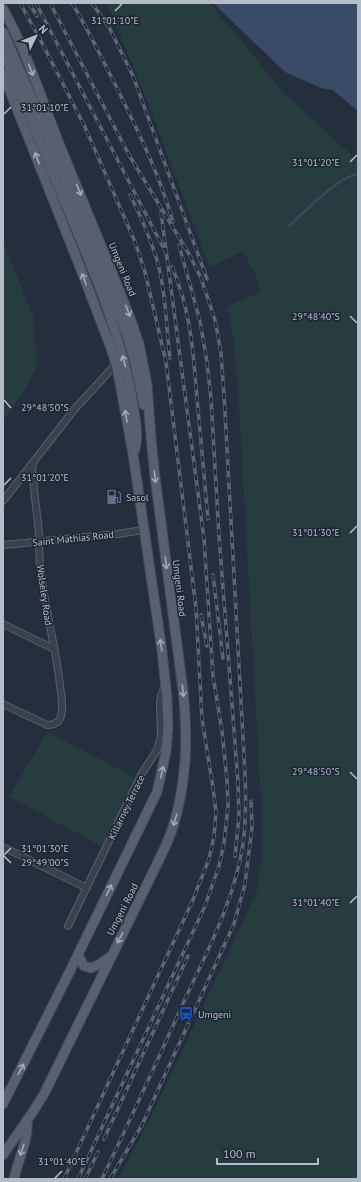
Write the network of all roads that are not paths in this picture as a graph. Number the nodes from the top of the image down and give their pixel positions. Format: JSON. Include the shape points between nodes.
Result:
{"nodes":[{"id":1,"x":3,"y":9,"type":"edge"},
{"id":2,"x":3,"y":32,"type":"edge"},
{"id":3,"x":3,"y":53,"type":"edge"},
{"id":4,"x":3,"y":74,"type":"edge"},
{"id":5,"x":47,"y":148,"type":"junction"},
{"id":6,"x":116,"y":364,"type":"junction"},
{"id":7,"x":151,"y":438,"type":"junction"},
{"id":8,"x":133,"y":454,"type":"junction"},
{"id":9,"x":33,"y":462,"type":"junction"},
{"id":10,"x":3,"y":501,"type":"edge"},
{"id":11,"x":143,"y":530,"type":"junction"},
{"id":12,"x":40,"y":542,"type":"junction"},
{"id":13,"x":3,"y":545,"type":"edge"},
{"id":14,"x":3,"y":624,"type":"edge"},
{"id":15,"x":54,"y":649,"type":"junction"},
{"id":16,"x":166,"y":684,"type":"junction"},
{"id":17,"x":3,"y":704,"type":"edge"},
{"id":18,"x":3,"y":847,"type":"edge"},
{"id":19,"x":87,"y":888,"type":"junction"},
{"id":20,"x":68,"y":926,"type":"dead end"},
{"id":21,"x":78,"y":955,"type":"junction"},
{"id":22,"x":111,"y":956,"type":"junction"},
{"id":23,"x":3,"y":1104,"type":"edge"},
{"id":24,"x":27,"y":1120,"type":"junction"},
{"id":25,"x":3,"y":1155,"type":"edge"},
{"id":26,"x":14,"y":1179,"type":"edge"}],
"edges":[{"from":1,"to":7,"type":"main road","name":"Umgeni Road","one_way":true,"via":[[22,47],[132,322],[147,384]]},
{"from":2,"to":5,"type":"main road"},
{"from":3,"to":5,"type":"main road"},
{"from":6,"to":4,"type":"main road","name":"Umgeni Road","one_way":true},
{"from":5,"to":7,"type":"main road","via":[[129,341]]},
{"from":8,"to":5,"type":"main road","one_way":true,"via":[[137,431],[122,351]]},
{"from":8,"to":6,"type":"main road","name":"Umgeni Road","one_way":true},
{"from":6,"to":9,"type":"street"},
{"from":7,"to":22,"type":"main road","name":"Umgeni Road","one_way":true,"via":[[186,721],[185,772],[179,806],[171,831]]},
{"from":8,"to":11,"type":"main road","name":"Umgeni Road"},
{"from":9,"to":10,"type":"street"},
{"from":9,"to":12,"type":"street","name":"Wolseley Road"},
{"from":11,"to":12,"type":"street","name":"Saint Mathias Road"},
{"from":16,"to":11,"type":"main road","name":"Umgeni Road","one_way":true},
{"from":12,"to":13,"type":"street","name":"Saint Mathias Road"},
{"from":12,"to":15,"type":"street","name":"Wolseley Road","via":[[43,585]]},
{"from":14,"to":15,"type":"street"},
{"from":15,"to":17,"type":"street","name":"Wolseley Road","via":[[62,706],[59,721],[47,725]]},
{"from":16,"to":19,"type":"street","name":"Killarney Terrace","via":[[160,704],[159,742]]},
{"from":21,"to":16,"type":"main road","name":"Umgeni Road","one_way":true,"via":[[157,792],[166,752]]},
{"from":18,"to":19,"type":"street"},
{"from":19,"to":20,"type":"street","name":"Killarney Terrace"},
{"from":21,"to":22,"type":"main road","via":[[84,966],[91,968]]},
{"from":23,"to":21,"type":"main road","name":"Umgeni Road","one_way":true},
{"from":22,"to":24,"type":"main road","name":"Umgeni Road","via":[[44,1094]]},
{"from":24,"to":25,"type":"main road","name":"Umgeni Road"},
{"from":24,"to":26,"type":"main road","one_way":true,"via":[[27,1137]]}]}
